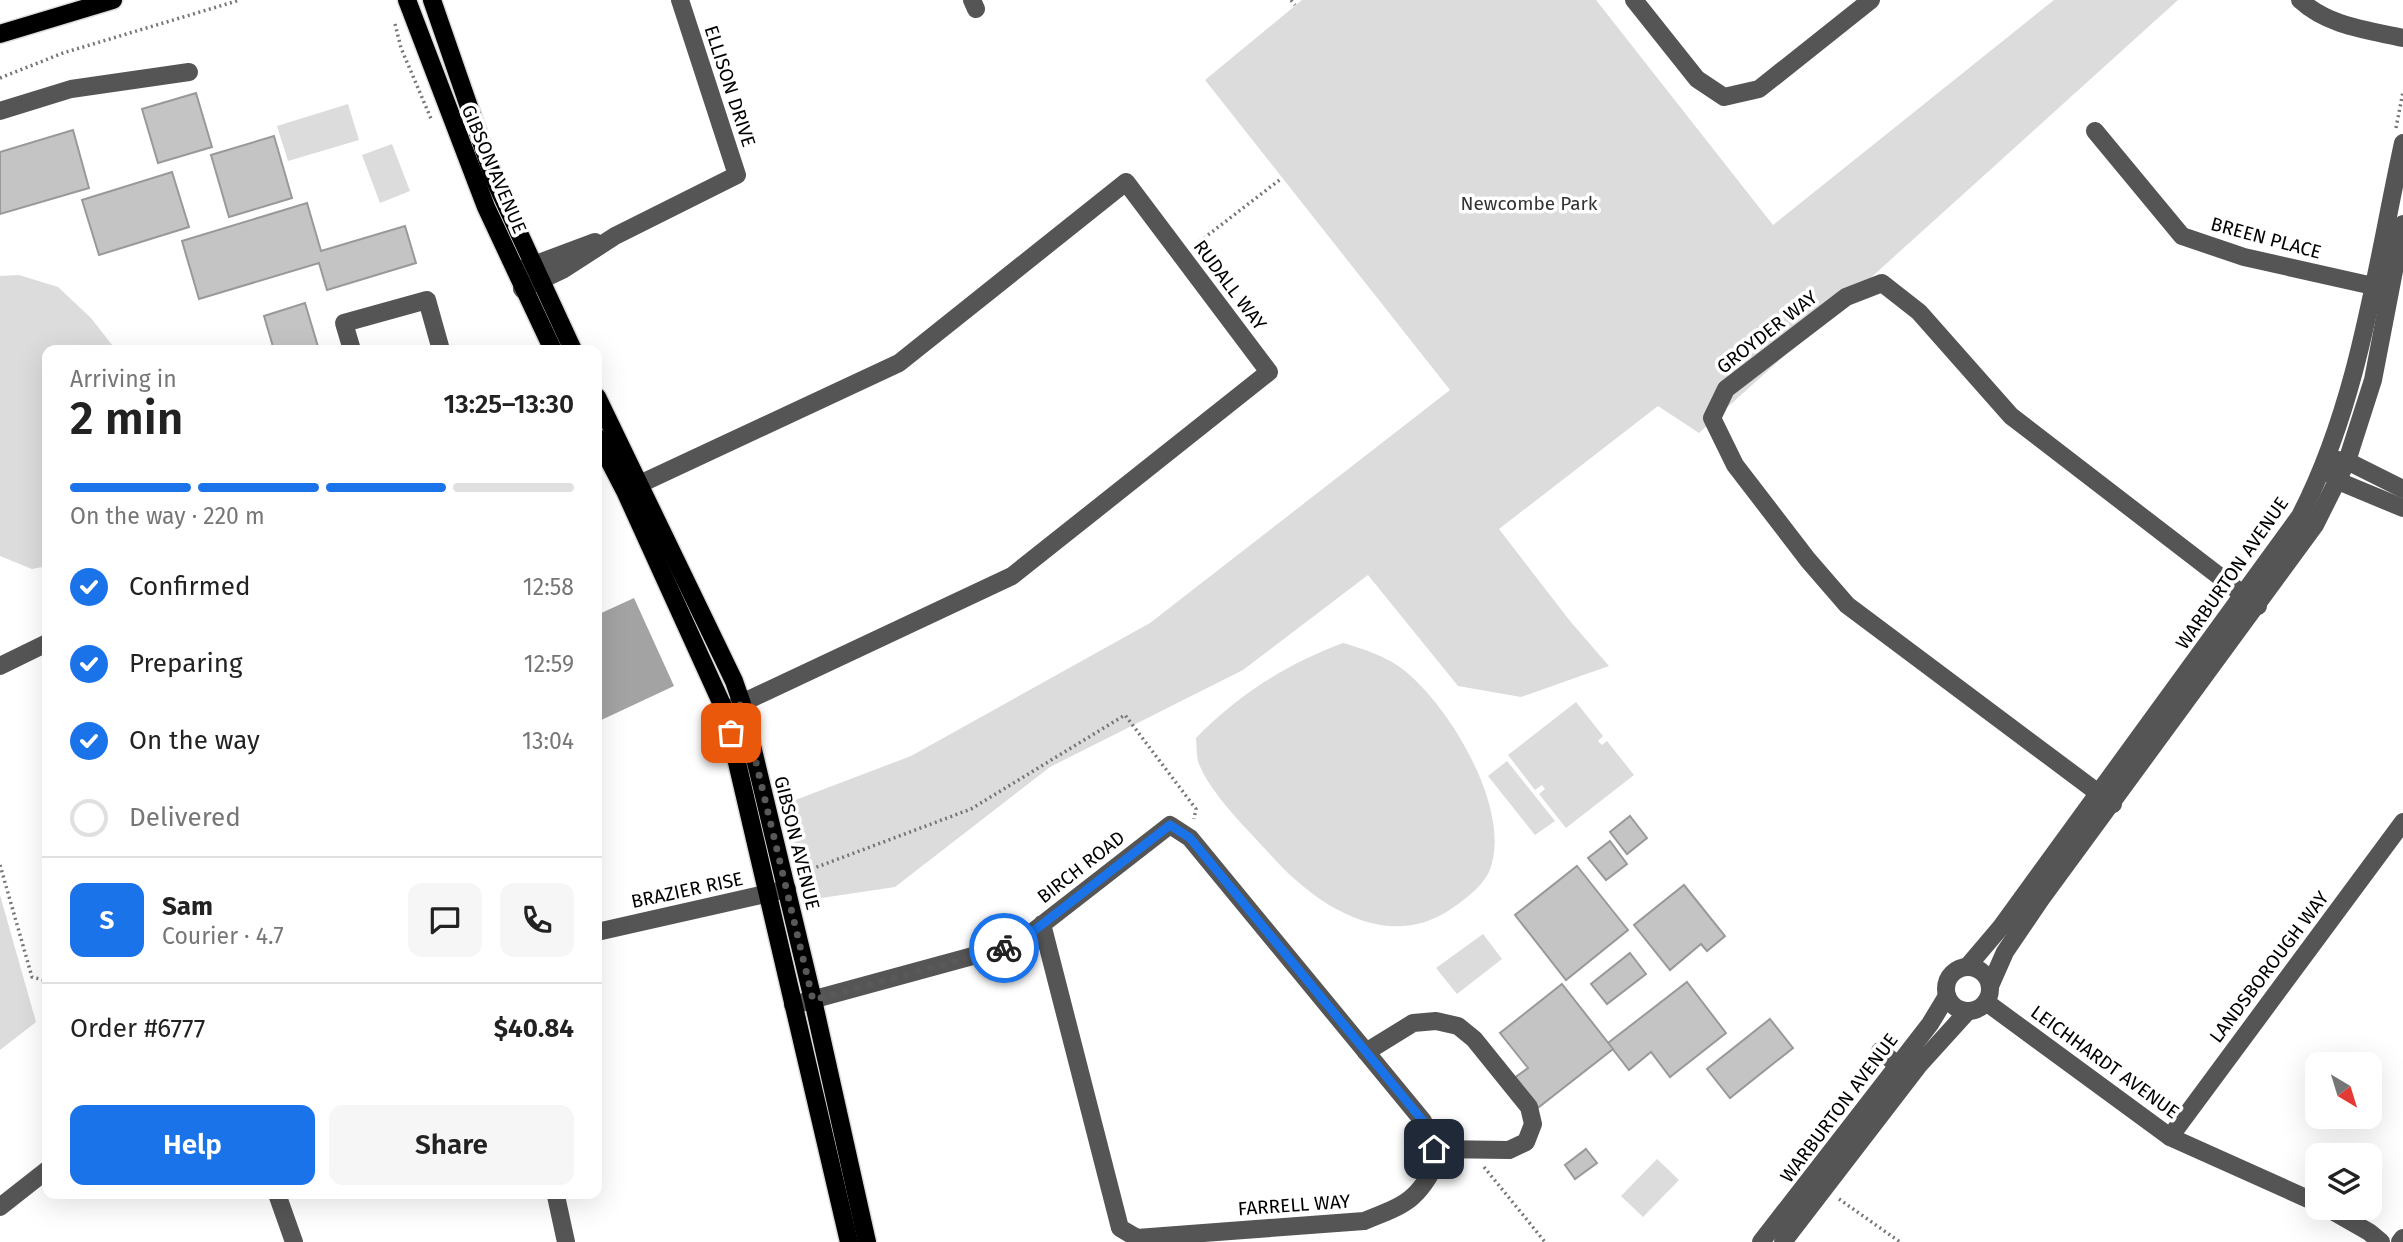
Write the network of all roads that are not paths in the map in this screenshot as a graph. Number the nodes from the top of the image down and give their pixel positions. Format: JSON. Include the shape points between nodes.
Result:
{"nodes":[{"id":1,"x":113,"y":0,"type":"edge"},
{"id":2,"x":432,"y":0,"type":"edge"},
{"id":3,"x":680,"y":0,"type":"edge"},
{"id":4,"x":1634,"y":0,"type":"edge"},
{"id":5,"x":1871,"y":0,"type":"edge"},
{"id":6,"x":2300,"y":0,"type":"edge"},
{"id":7,"x":407,"y":1,"type":"edge"},
{"id":8,"x":0,"y":34,"type":"edge"},
{"id":9,"x":2403,"y":38,"type":"edge"},
{"id":10,"x":188,"y":72,"type":"dead end"},
{"id":11,"x":0,"y":111,"type":"edge"},
{"id":12,"x":2095,"y":131,"type":"dead end"},
{"id":13,"x":2403,"y":143,"type":"edge"},
{"id":14,"x":2403,"y":223,"type":"edge"},
{"id":15,"x":538,"y":272,"type":"junction"},
{"id":16,"x":519,"y":281,"type":"junction"},
{"id":17,"x":2381,"y":288,"type":"junction"},
{"id":18,"x":351,"y":345,"type":"edge"},
{"id":19,"x":440,"y":345,"type":"edge"},
{"id":20,"x":551,"y":345,"type":"edge"},
{"id":21,"x":571,"y":345,"type":"edge"},
{"id":22,"x":602,"y":410,"type":"edge"},
{"id":23,"x":602,"y":444,"type":"edge"},
{"id":24,"x":2347,"y":461,"type":"junction"},
{"id":25,"x":2325,"y":463,"type":"junction"},
{"id":26,"x":2338,"y":481,"type":"junction"},
{"id":27,"x":632,"y":487,"type":"junction"},
{"id":28,"x":2403,"y":489,"type":"edge"},
{"id":29,"x":2403,"y":508,"type":"edge"},
{"id":30,"x":2251,"y":601,"type":"junction"},
{"id":31,"x":42,"y":645,"type":"edge"},
{"id":32,"x":0,"y":666,"type":"edge"},
{"id":33,"x":734,"y":707,"type":"junction"},
{"id":34,"x":2106,"y":799,"type":"junction"},
{"id":35,"x":2403,"y":822,"type":"edge"},
{"id":36,"x":787,"y":890,"type":"junction"},
{"id":37,"x":768,"y":894,"type":"junction"},
{"id":38,"x":1042,"y":924,"type":"junction"},
{"id":39,"x":602,"y":931,"type":"edge"},
{"id":40,"x":1967,"y":967,"type":"junction"},
{"id":41,"x":1988,"y":994,"type":"junction"},
{"id":42,"x":1947,"y":996,"type":"junction"},
{"id":43,"x":813,"y":1000,"type":"junction"},
{"id":44,"x":793,"y":1005,"type":"junction"},
{"id":45,"x":1968,"y":1011,"type":"junction"},
{"id":46,"x":1880,"y":1051,"type":"dead end"},
{"id":47,"x":1366,"y":1052,"type":"junction"},
{"id":48,"x":1898,"y":1065,"type":"junction"},
{"id":49,"x":2170,"y":1137,"type":"junction"},
{"id":50,"x":1434,"y":1149,"type":"junction"},
{"id":51,"x":42,"y":1174,"type":"edge"},
{"id":52,"x":2305,"y":1198,"type":"edge"},
{"id":53,"x":279,"y":1199,"type":"edge"},
{"id":54,"x":557,"y":1199,"type":"edge"},
{"id":55,"x":0,"y":1207,"type":"edge"},
{"id":56,"x":2349,"y":1220,"type":"edge"},
{"id":57,"x":2403,"y":1238,"type":"edge"},
{"id":58,"x":294,"y":1242,"type":"edge"},
{"id":59,"x":566,"y":1242,"type":"edge"},
{"id":60,"x":849,"y":1242,"type":"edge"},
{"id":61,"x":867,"y":1242,"type":"edge"},
{"id":62,"x":1762,"y":1242,"type":"edge"},
{"id":63,"x":1783,"y":1242,"type":"edge"},
{"id":64,"x":2381,"y":1242,"type":"edge"},
{"id":65,"x":2400,"y":1242,"type":"edge"}],
"edges":[{"from":1,"to":8,"type":"main road"},
{"from":2,"to":15,"type":"main road","name":"GIBSON AVENUE","via":[[477,134]]},
{"from":3,"to":15,"type":"street","name":"ELLISON DRIVE","via":[[737,175]]},
{"from":4,"to":5,"type":"street","via":[[1697,79],[1724,97],[1759,89]]},
{"from":6,"to":9,"type":"street","via":[[2342,25]]},
{"from":7,"to":16,"type":"main road","name":"GIBSON AVENUE","via":[[448,114]]},
{"from":10,"to":11,"type":"street","via":[[71,89]]},
{"from":12,"to":17,"type":"street","name":"BREEN PLACE","via":[[2182,236],[2244,257]]},
{"from":13,"to":17,"type":"street","name":"WARBURTON AVENUE"},
{"from":14,"to":17,"type":"street","name":"WARBURTON AVENUE"},
{"from":15,"to":16,"type":"street","name":"ELLISON DRIVE"},
{"from":15,"to":21,"type":"main road","name":"GIBSON AVENUE"},
{"from":16,"to":20,"type":"main road","name":"GIBSON AVENUE"},
{"from":17,"to":24,"type":"street","name":"WARBURTON AVENUE","via":[[2373,380]]},
{"from":17,"to":25,"type":"street","name":"WARBURTON AVENUE"},
{"from":18,"to":19,"type":"street","via":[[344,323],[427,300]]},
{"from":22,"to":27,"type":"main road","name":"GIBSON AVENUE"},
{"from":23,"to":27,"type":"main road","name":"GIBSON AVENUE"},
{"from":24,"to":25,"type":"street"},
{"from":24,"to":26,"type":"street","name":"WARBURTON AVENUE"},
{"from":24,"to":28,"type":"street"},
{"from":25,"to":26,"type":"street"},
{"from":25,"to":30,"type":"street","name":"WARBURTON AVENUE"},
{"from":26,"to":29,"type":"street"},
{"from":26,"to":30,"type":"street","name":"WARBURTON AVENUE","via":[[2315,525]]},
{"from":27,"to":33,"type":"main road","name":"GIBSON AVENUE"},
{"from":27,"to":33,"type":"street","name":"RUDALL WAY","via":[[899,362],[1126,181],[1269,372],[1012,576]]},
{"from":30,"to":34,"type":"street","name":"WARBURTON AVENUE"},
{"from":30,"to":34,"type":"street","name":"GROYDER WAY","via":[[2011,416],[1920,312],[1882,283],[1846,297],[1726,389],[1712,418],[1735,465],[1847,605]]},
{"from":31,"to":32,"type":"street"},
{"from":33,"to":36,"type":"main road","name":"GIBSON AVENUE"},
{"from":33,"to":37,"type":"main road","name":"GIBSON AVENUE"},
{"from":34,"to":40,"type":"street","name":"WARBURTON AVENUE"},
{"from":34,"to":41,"type":"street","name":"WARBURTON AVENUE","via":[[2005,952]]},
{"from":35,"to":49,"type":"street","name":"LANDSBOROUGH WAY"},
{"from":36,"to":37,"type":"street","name":"BRAZIER RISE"},
{"from":36,"to":43,"type":"main road","name":"GIBSON AVENUE"},
{"from":37,"to":39,"type":"street","name":"BRAZIER RISE"},
{"from":37,"to":44,"type":"main road","name":"GIBSON AVENUE"},
{"from":38,"to":43,"type":"street","name":"BIRCH ROAD","via":[[1017,944]]},
{"from":38,"to":47,"type":"street","name":"BIRCH ROAD","via":[[1170,825],[1190,838]]},
{"from":38,"to":50,"type":"street","name":"FARRELL WAY","via":[[1120,1228],[1137,1238],[1364,1221],[1394,1209],[1425,1188],[1438,1159]]},
{"from":40,"to":41,"type":"street","via":[[1980,970]]},
{"from":40,"to":42,"type":"street","via":[[1950,977]]},
{"from":41,"to":45,"type":"street"},
{"from":41,"to":49,"type":"street","name":"LEICHHARDT AVENUE"},
{"from":42,"to":45,"type":"street","via":[[1955,1007]]},
{"from":42,"to":48,"type":"street","name":"WARBURTON AVENUE"},
{"from":43,"to":44,"type":"street","name":"BIRCH ROAD"},
{"from":43,"to":61,"type":"main road","name":"GIBSON AVENUE"},
{"from":44,"to":60,"type":"main road","name":"GIBSON AVENUE"},
{"from":45,"to":63,"type":"street","name":"WARBURTON AVENUE","via":[[1919,1065]]},
{"from":46,"to":48,"type":"street"},
{"from":47,"to":50,"type":"street","via":[[1423,1121]]},
{"from":47,"to":50,"type":"street","via":[[1413,1024],[1436,1021],[1458,1026],[1474,1039],[1528,1107],[1532,1124],[1526,1142],[1509,1150]]},
{"from":48,"to":62,"type":"street","name":"WARBURTON AVENUE"},
{"from":49,"to":52,"type":"street","name":"LEICHHARDT AVENUE"},
{"from":51,"to":55,"type":"street"},
{"from":53,"to":58,"type":"street"},
{"from":54,"to":59,"type":"street"},
{"from":56,"to":64,"type":"street"},
{"from":57,"to":65,"type":"street"}]}
